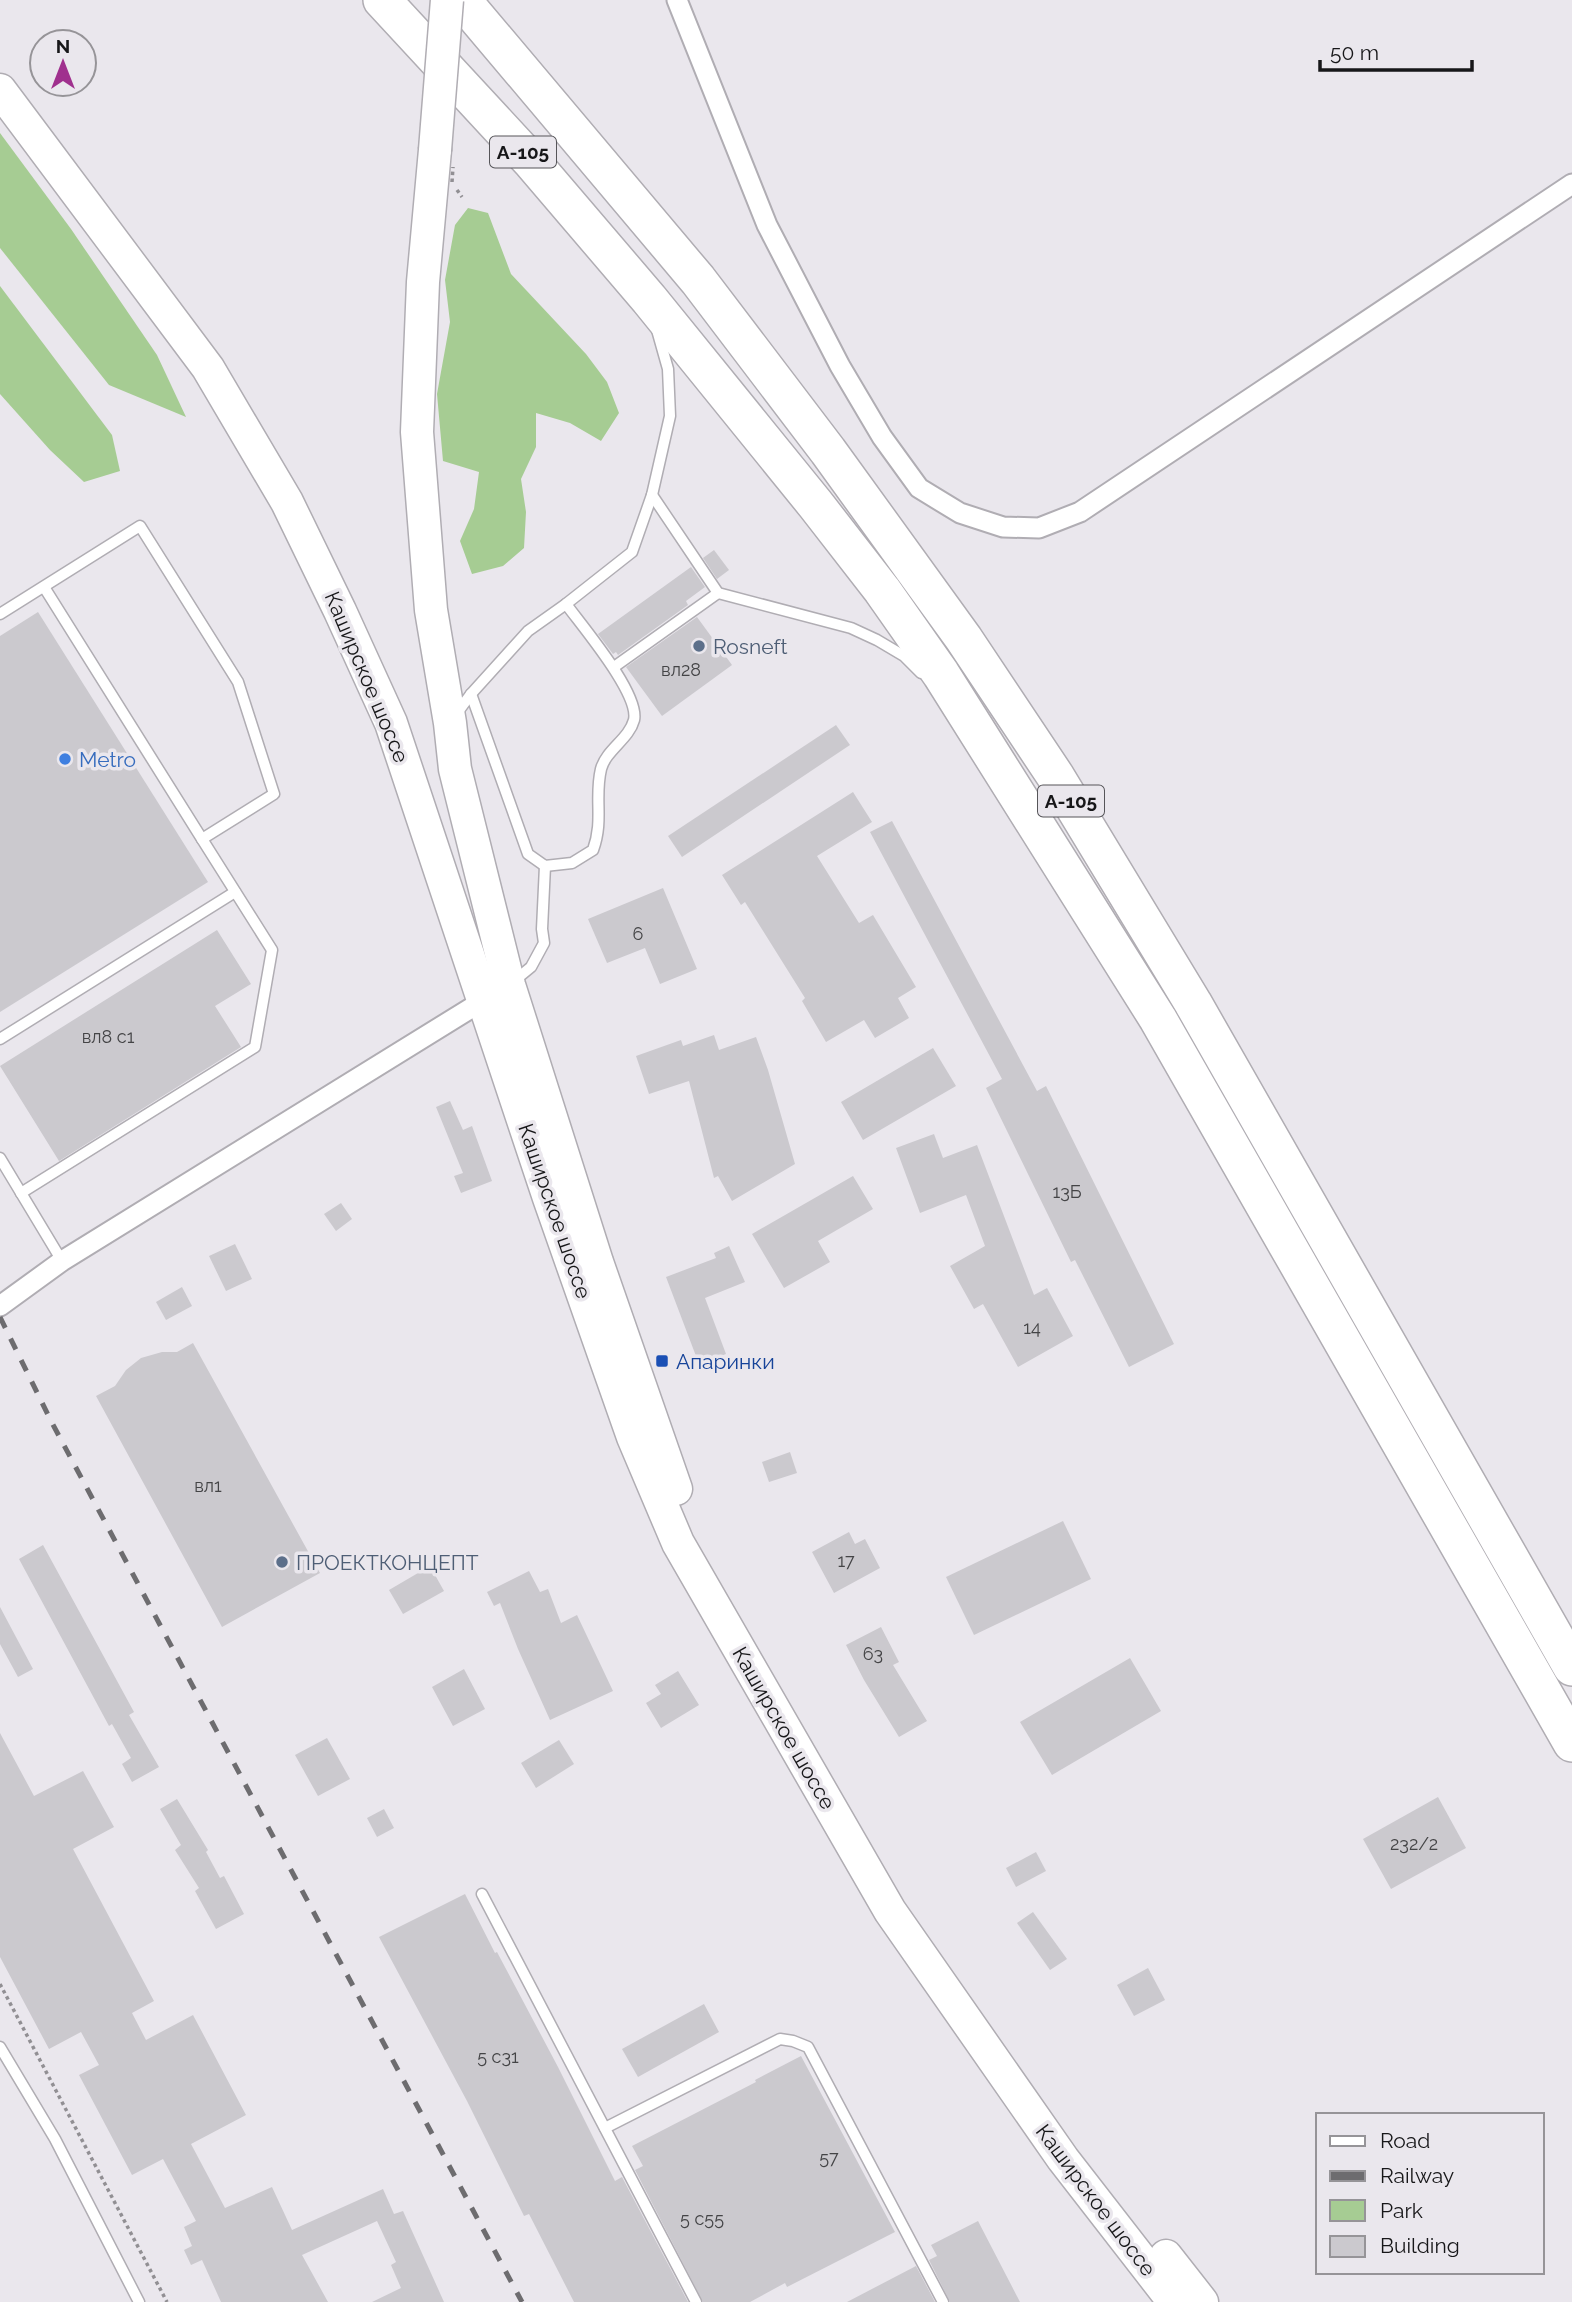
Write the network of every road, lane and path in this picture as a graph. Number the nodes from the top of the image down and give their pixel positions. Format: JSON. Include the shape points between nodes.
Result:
{"nodes":[{"id":1,"x":382,"y":0,"type":"edge"},
{"id":2,"x":447,"y":0,"type":"edge"},
{"id":3,"x":462,"y":0,"type":"edge"},
{"id":4,"x":677,"y":0,"type":"edge"},
{"id":5,"x":0,"y":90,"type":"edge"},
{"id":6,"x":1572,"y":184,"type":"edge"},
{"id":7,"x":649,"y":299,"type":"junction"},
{"id":8,"x":652,"y":495,"type":"junction"},
{"id":9,"x":44,"y":587,"type":"junction"},
{"id":10,"x":718,"y":593,"type":"junction"},
{"id":11,"x":566,"y":604,"type":"junction"},
{"id":12,"x":0,"y":614,"type":"edge"},
{"id":13,"x":614,"y":667,"type":"junction"},
{"id":14,"x":931,"y":682,"type":"dead end"},
{"id":15,"x":940,"y":691,"type":"dead end"},
{"id":16,"x":471,"y":694,"type":"junction"},
{"id":17,"x":450,"y":723,"type":"junction"},
{"id":18,"x":455,"y":769,"type":"junction"},
{"id":19,"x":1002,"y":769,"type":"junction"},
{"id":20,"x":409,"y":773,"type":"junction"},
{"id":21,"x":202,"y":839,"type":"junction"},
{"id":22,"x":545,"y":866,"type":"junction"},
{"id":23,"x":235,"y":892,"type":"junction"},
{"id":24,"x":496,"y":993,"type":"junction"},
{"id":25,"x":0,"y":1039,"type":"edge"},
{"id":26,"x":0,"y":1158,"type":"edge"},
{"id":27,"x":21,"y":1193,"type":"junction"},
{"id":28,"x":62,"y":1261,"type":"junction"},
{"id":29,"x":0,"y":1306,"type":"edge"},
{"id":30,"x":1572,"y":1667,"type":"edge"},
{"id":31,"x":1572,"y":1743,"type":"edge"},
{"id":32,"x":482,"y":1894,"type":"dead end"},
{"id":33,"x":0,"y":1984,"type":"edge"},
{"id":34,"x":0,"y":2047,"type":"edge"},
{"id":35,"x":605,"y":2128,"type":"junction"},
{"id":36,"x":139,"y":2302,"type":"edge"},
{"id":37,"x":167,"y":2302,"type":"edge"},
{"id":38,"x":695,"y":2302,"type":"edge"},
{"id":39,"x":943,"y":2302,"type":"edge"},
{"id":40,"x":1174,"y":2302,"type":"edge"},
{"id":41,"x":1202,"y":2302,"type":"edge"}],
"edges":[{"from":1,"to":7,"type":"highway","number":"А-105","via":[[533,162]]},
{"from":2,"to":17,"type":"main road","bridge":true,"via":[[417,432],[431,610]]},
{"from":3,"to":30,"type":"highway","number":"А-105","via":[[698,280],[980,662],[1056,777],[1193,1003]]},
{"from":4,"to":6,"type":"street","via":[[767,225],[882,437],[919,488],[960,513],[1003,527],[1039,528],[1080,512]]},
{"from":5,"to":20,"type":"main road","name":"Каширское шоссе","via":[[208,368],[287,502],[380,698]]},
{"from":7,"to":8,"type":"lane","via":[[668,369],[670,416]]},
{"from":7,"to":19,"type":"highway","number":"А-105","via":[[882,590]]},
{"from":8,"to":10,"type":"lane"},
{"from":8,"to":11,"type":"lane","via":[[632,552]]},
{"from":9,"to":12,"type":"lane"},
{"from":9,"to":21,"type":"lane"},
{"from":9,"to":21,"type":"lane","via":[[140,526],[238,682],[274,794]]},
{"from":10,"to":13,"type":"lane"},
{"from":10,"to":14,"type":"lane","via":[[851,628],[904,656]]},
{"from":11,"to":13,"type":"lane"},
{"from":11,"to":16,"type":"lane","via":[[528,631]]},
{"from":13,"to":22,"type":"lane","via":[[635,717],[601,767],[598,836],[593,850],[572,863]]},
{"from":15,"to":19,"type":"lane"},
{"from":16,"to":17,"type":"lane"},
{"from":16,"to":22,"type":"lane","via":[[528,854]]},
{"from":17,"to":18,"type":"main road"},
{"from":18,"to":20,"type":"main road","via":[[447,790],[437,795],[419,791]]},
{"from":18,"to":24,"type":"main road"},
{"from":19,"to":31,"type":"highway","number":"А-105","via":[[1158,1019]]},
{"from":20,"to":24,"type":"main road","name":"Каширское шоссе"},
{"from":21,"to":23,"type":"lane"},
{"from":22,"to":24,"type":"lane","via":[[544,943],[531,967]]},
{"from":23,"to":25,"type":"lane"},
{"from":23,"to":27,"type":"lane","via":[[272,950],[255,1047]]},
{"from":24,"to":28,"type":"street"},
{"from":24,"to":40,"type":"main road","name":"Каширское шоссе","via":[[549,1198],[628,1425],[678,1543],[890,1911],[1063,2159]]},
{"from":24,"to":41,"type":"main road","name":"Каширское шоссе","via":[[684,1510],[737,1614],[829,1784],[905,1902],[1095,2167]]},
{"from":26,"to":27,"type":"lane"},
{"from":27,"to":28,"type":"lane"},
{"from":28,"to":29,"type":"street"},
{"from":32,"to":35,"type":"lane"},
{"from":33,"to":37,"type":"path"},
{"from":34,"to":36,"type":"lane","via":[[55,2139]]},
{"from":35,"to":38,"type":"lane"},
{"from":35,"to":39,"type":"lane","via":[[780,2039],[808,2047]]}]}
